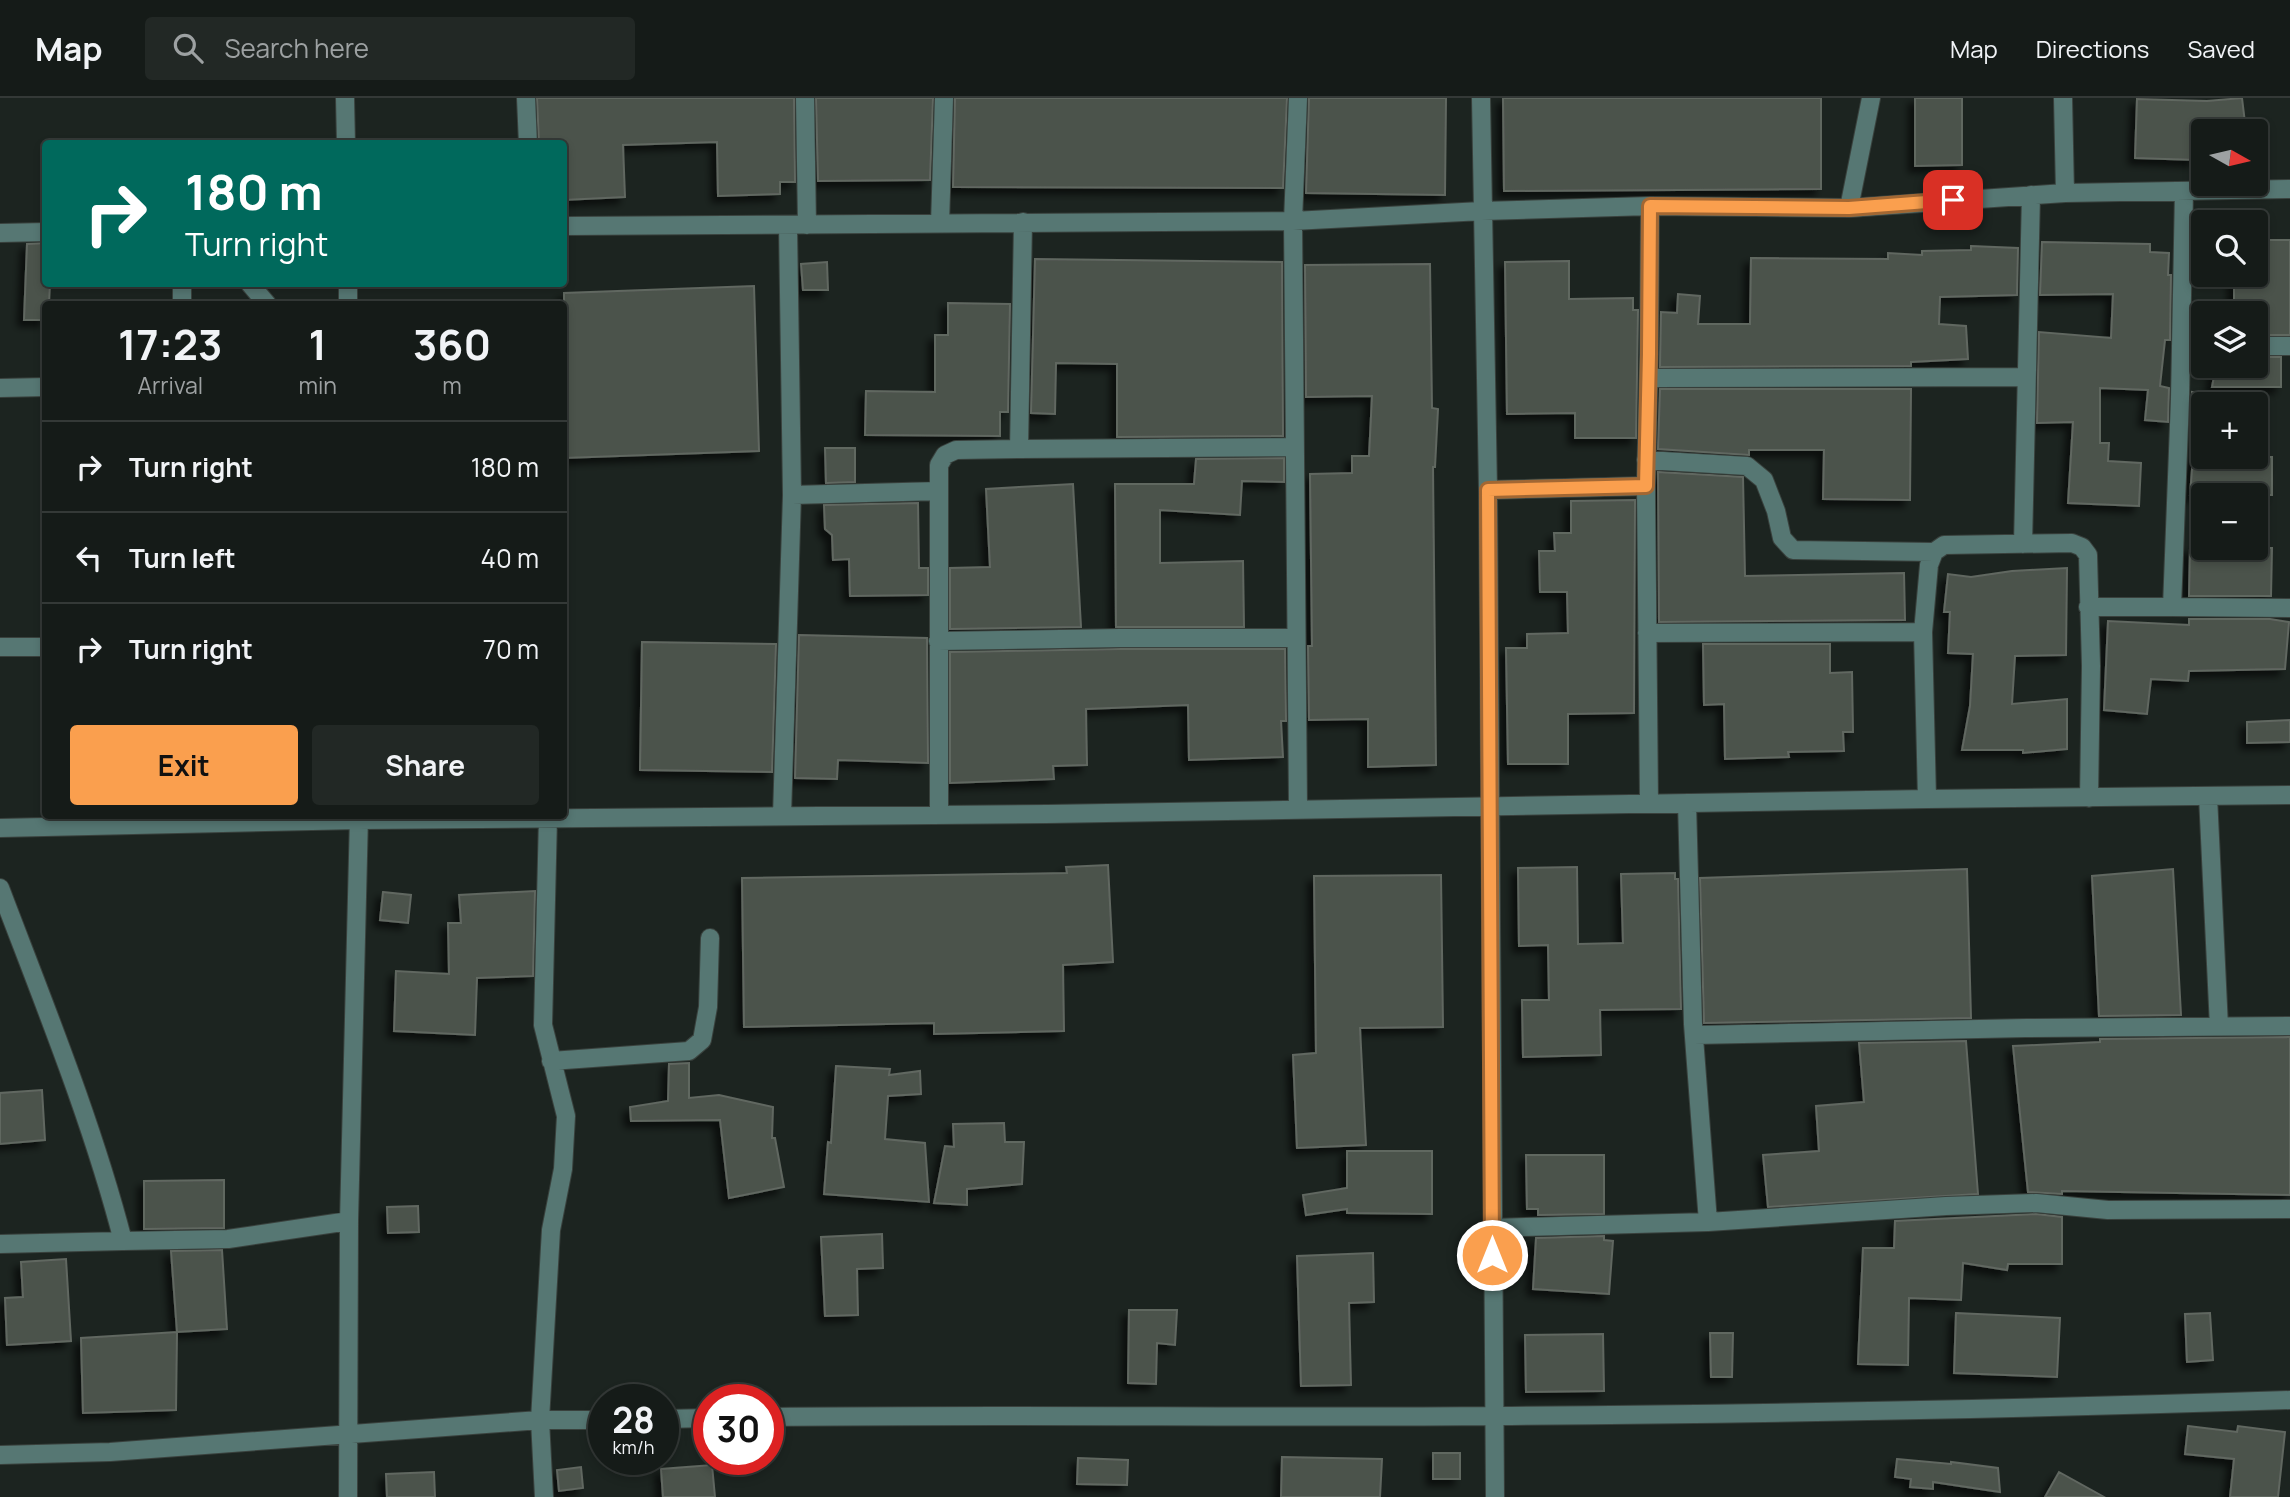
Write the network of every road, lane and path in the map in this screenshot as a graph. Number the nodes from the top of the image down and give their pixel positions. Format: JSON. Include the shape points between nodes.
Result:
{"nodes":[{"id":1,"x":345,"y":98,"type":"edge"},
{"id":2,"x":526,"y":98,"type":"edge"},
{"id":3,"x":805,"y":98,"type":"edge"},
{"id":4,"x":944,"y":98,"type":"edge"},
{"id":5,"x":1298,"y":98,"type":"edge"},
{"id":6,"x":1481,"y":98,"type":"edge"},
{"id":7,"x":1871,"y":98,"type":"edge"},
{"id":8,"x":2063,"y":98,"type":"edge"},
{"id":9,"x":346,"y":140,"type":"edge"},
{"id":10,"x":528,"y":140,"type":"edge"},
{"id":11,"x":2290,"y":189,"type":"edge"},
{"id":12,"x":2184,"y":191,"type":"junction"},
{"id":13,"x":2064,"y":193,"type":"junction"},
{"id":14,"x":2031,"y":195,"type":"junction"},
{"id":15,"x":1650,"y":206,"type":"junction"},
{"id":16,"x":1849,"y":208,"type":"junction"},
{"id":17,"x":1482,"y":211,"type":"junction"},
{"id":18,"x":1293,"y":221,"type":"junction"},
{"id":19,"x":1023,"y":222,"type":"junction"},
{"id":20,"x":940,"y":224,"type":"junction"},
{"id":21,"x":788,"y":225,"type":"junction"},
{"id":22,"x":807,"y":225,"type":"junction"},
{"id":23,"x":567,"y":226,"type":"edge"},
{"id":24,"x":42,"y":232,"type":"edge"},
{"id":25,"x":0,"y":233,"type":"edge"},
{"id":26,"x":253,"y":287,"type":"edge"},
{"id":27,"x":264,"y":301,"type":"edge"},
{"id":28,"x":2181,"y":345,"type":"junction"},
{"id":29,"x":2191,"y":345,"type":"edge"},
{"id":30,"x":2268,"y":346,"type":"edge"},
{"id":31,"x":2290,"y":346,"type":"edge"},
{"id":32,"x":2026,"y":377,"type":"junction"},
{"id":33,"x":1649,"y":378,"type":"junction"},
{"id":34,"x":42,"y":387,"type":"edge"},
{"id":35,"x":0,"y":388,"type":"edge"},
{"id":36,"x":1293,"y":447,"type":"junction"},
{"id":37,"x":1019,"y":449,"type":"junction"},
{"id":38,"x":1646,"y":460,"type":"junction"},
{"id":39,"x":1646,"y":486,"type":"junction"},
{"id":40,"x":1488,"y":490,"type":"junction"},
{"id":41,"x":939,"y":491,"type":"junction"},
{"id":42,"x":792,"y":495,"type":"junction"},
{"id":43,"x":2023,"y":544,"type":"junction"},
{"id":44,"x":1934,"y":552,"type":"junction"},
{"id":45,"x":2088,"y":607,"type":"junction"},
{"id":46,"x":2172,"y":607,"type":"junction"},
{"id":47,"x":2290,"y":608,"type":"edge"},
{"id":48,"x":1923,"y":632,"type":"junction"},
{"id":49,"x":1647,"y":633,"type":"junction"},
{"id":50,"x":1296,"y":638,"type":"junction"},
{"id":51,"x":938,"y":641,"type":"junction"},
{"id":52,"x":0,"y":647,"type":"edge"},
{"id":53,"x":42,"y":647,"type":"edge"},
{"id":54,"x":2290,"y":795,"type":"edge"},
{"id":55,"x":2208,"y":796,"type":"junction"},
{"id":56,"x":2089,"y":798,"type":"junction"},
{"id":57,"x":1927,"y":799,"type":"junction"},
{"id":58,"x":1649,"y":803,"type":"junction"},
{"id":59,"x":1687,"y":803,"type":"junction"},
{"id":60,"x":1489,"y":806,"type":"junction"},
{"id":61,"x":1297,"y":809,"type":"junction"},
{"id":62,"x":939,"y":815,"type":"junction"},
{"id":63,"x":782,"y":816,"type":"junction"},
{"id":64,"x":567,"y":817,"type":"edge"},
{"id":65,"x":275,"y":819,"type":"edge"},
{"id":66,"x":359,"y":819,"type":"edge"},
{"id":67,"x":548,"y":819,"type":"edge"},
{"id":68,"x":191,"y":820,"type":"edge"},
{"id":69,"x":0,"y":828,"type":"edge"},
{"id":70,"x":0,"y":888,"type":"edge"},
{"id":71,"x":710,"y":937,"type":"dead end"},
{"id":72,"x":2290,"y":1026,"type":"edge"},
{"id":73,"x":2218,"y":1027,"type":"junction"},
{"id":74,"x":1694,"y":1035,"type":"junction"},
{"id":75,"x":551,"y":1061,"type":"junction"},
{"id":76,"x":2290,"y":1209,"type":"edge"},
{"id":77,"x":349,"y":1221,"type":"junction"},
{"id":78,"x":1708,"y":1222,"type":"junction"},
{"id":79,"x":1492,"y":1228,"type":"junction"},
{"id":80,"x":123,"y":1241,"type":"junction"},
{"id":81,"x":0,"y":1244,"type":"edge"},
{"id":82,"x":2290,"y":1400,"type":"edge"},
{"id":83,"x":1493,"y":1416,"type":"junction"},
{"id":84,"x":784,"y":1417,"type":"edge"},
{"id":85,"x":540,"y":1420,"type":"junction"},
{"id":86,"x":588,"y":1420,"type":"edge"},
{"id":87,"x":347,"y":1433,"type":"junction"},
{"id":88,"x":0,"y":1455,"type":"edge"},
{"id":89,"x":348,"y":1497,"type":"edge"},
{"id":90,"x":544,"y":1497,"type":"edge"},
{"id":91,"x":1495,"y":1497,"type":"edge"}],
"edges":[{"from":1,"to":9,"type":"street"},
{"from":2,"to":10,"type":"street"},
{"from":3,"to":22,"type":"street"},
{"from":4,"to":20,"type":"street"},
{"from":5,"to":18,"type":"street"},
{"from":6,"to":17,"type":"street"},
{"from":7,"to":16,"type":"street"},
{"from":8,"to":13,"type":"street"},
{"from":11,"to":12,"type":"street"},
{"from":12,"to":13,"type":"street"},
{"from":12,"to":28,"type":"street"},
{"from":13,"to":14,"type":"street"},
{"from":14,"to":16,"type":"street"},
{"from":14,"to":32,"type":"street"},
{"from":15,"to":16,"type":"street"},
{"from":15,"to":17,"type":"street"},
{"from":15,"to":33,"type":"street"},
{"from":17,"to":18,"type":"street"},
{"from":17,"to":40,"type":"street"},
{"from":18,"to":19,"type":"street"},
{"from":18,"to":36,"type":"street"},
{"from":19,"to":20,"type":"street"},
{"from":19,"to":37,"type":"street"},
{"from":20,"to":22,"type":"street"},
{"from":21,"to":22,"type":"street"},
{"from":21,"to":23,"type":"street"},
{"from":21,"to":42,"type":"street"},
{"from":24,"to":25,"type":"street"},
{"from":26,"to":27,"type":"street"},
{"from":28,"to":29,"type":"street"},
{"from":28,"to":46,"type":"street"},
{"from":30,"to":31,"type":"street"},
{"from":32,"to":33,"type":"street"},
{"from":32,"to":43,"type":"street"},
{"from":33,"to":38,"type":"street"},
{"from":34,"to":35,"type":"street"},
{"from":36,"to":37,"type":"street"},
{"from":36,"to":50,"type":"street"},
{"from":37,"to":41,"type":"street","via":[[956,450],[945,455],[939,465]]},
{"from":38,"to":39,"type":"street"},
{"from":38,"to":44,"type":"street","via":[[1747,466],[1764,480],[1782,538],[1793,550]]},
{"from":39,"to":40,"type":"street"},
{"from":39,"to":49,"type":"street"},
{"from":40,"to":60,"type":"street"},
{"from":41,"to":42,"type":"street"},
{"from":41,"to":51,"type":"street"},
{"from":42,"to":63,"type":"street"},
{"from":43,"to":44,"type":"street","via":[[1944,545]]},
{"from":43,"to":45,"type":"street","via":[[2082,547],[2088,555]]},
{"from":44,"to":48,"type":"street"},
{"from":45,"to":46,"type":"street"},
{"from":45,"to":56,"type":"street"},
{"from":46,"to":47,"type":"street"},
{"from":48,"to":49,"type":"street"},
{"from":48,"to":57,"type":"street"},
{"from":49,"to":58,"type":"street"},
{"from":50,"to":51,"type":"street"},
{"from":50,"to":61,"type":"street"},
{"from":51,"to":62,"type":"street"},
{"from":52,"to":53,"type":"street"},
{"from":54,"to":55,"type":"street"},
{"from":55,"to":56,"type":"street"},
{"from":55,"to":73,"type":"street"},
{"from":56,"to":57,"type":"street"},
{"from":57,"to":59,"type":"street"},
{"from":58,"to":59,"type":"street"},
{"from":58,"to":60,"type":"street"},
{"from":59,"to":74,"type":"street"},
{"from":60,"to":61,"type":"street"},
{"from":60,"to":79,"type":"street"},
{"from":61,"to":62,"type":"street"},
{"from":62,"to":63,"type":"street"},
{"from":63,"to":64,"type":"street"},
{"from":65,"to":68,"type":"street"},
{"from":66,"to":77,"type":"street"},
{"from":67,"to":75,"type":"street","via":[[543,1025]]},
{"from":68,"to":69,"type":"street"},
{"from":70,"to":80,"type":"street","via":[[64,1057]]},
{"from":71,"to":75,"type":"street","via":[[702,1040],[689,1051]]},
{"from":72,"to":73,"type":"street"},
{"from":73,"to":74,"type":"street"},
{"from":74,"to":78,"type":"street"},
{"from":75,"to":85,"type":"street","via":[[566,1116],[563,1169],[551,1230]]},
{"from":76,"to":78,"type":"street","via":[[2108,1210],[2036,1203]]},
{"from":77,"to":80,"type":"street","via":[[228,1239]]},
{"from":77,"to":87,"type":"street"},
{"from":78,"to":79,"type":"street"},
{"from":79,"to":83,"type":"street"},
{"from":80,"to":81,"type":"street"},
{"from":82,"to":83,"type":"street"},
{"from":83,"to":84,"type":"street"},
{"from":83,"to":91,"type":"street"},
{"from":85,"to":86,"type":"street"},
{"from":85,"to":87,"type":"street"},
{"from":85,"to":90,"type":"street"},
{"from":87,"to":88,"type":"street","via":[[110,1452]]},
{"from":87,"to":89,"type":"street"}]}
